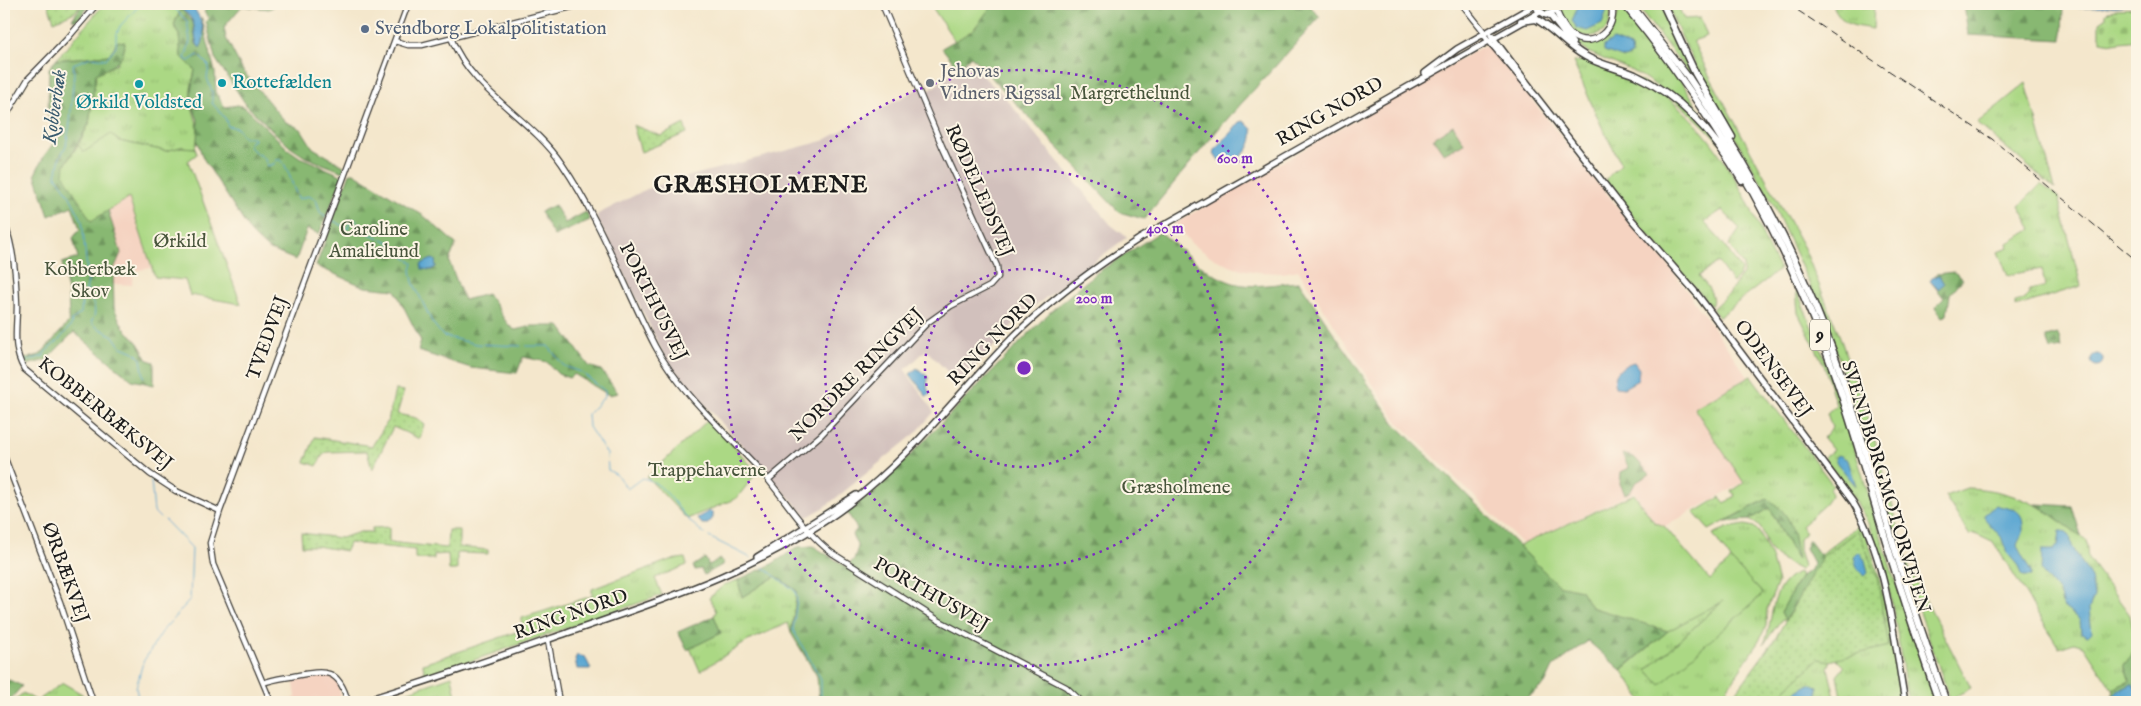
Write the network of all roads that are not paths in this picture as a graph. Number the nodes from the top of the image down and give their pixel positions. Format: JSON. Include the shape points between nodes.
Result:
{"nodes":[{"id":1,"x":97,"y":4,"type":"edge"},
{"id":2,"x":408,"y":4,"type":"edge"},
{"id":3,"x":583,"y":4,"type":"edge"},
{"id":4,"x":882,"y":4,"type":"edge"},
{"id":5,"x":1461,"y":4,"type":"edge"},
{"id":6,"x":1466,"y":4,"type":"edge"},
{"id":7,"x":1560,"y":4,"type":"edge"},
{"id":8,"x":1611,"y":4,"type":"edge"},
{"id":9,"x":1624,"y":4,"type":"edge"},
{"id":10,"x":1631,"y":4,"type":"edge"},
{"id":11,"x":1664,"y":4,"type":"edge"},
{"id":12,"x":1535,"y":5,"type":"edge"},
{"id":13,"x":1540,"y":12,"type":"junction"},
{"id":14,"x":1553,"y":13,"type":"junction"},
{"id":15,"x":1520,"y":19,"type":"junction"},
{"id":16,"x":1488,"y":36,"type":"junction"},
{"id":17,"x":451,"y":38,"type":"junction"},
{"id":18,"x":395,"y":41,"type":"junction"},
{"id":19,"x":1619,"y":69,"type":"junction"},
{"id":20,"x":1689,"y":78,"type":"joint"},
{"id":21,"x":1416,"y":80,"type":"junction"},
{"id":22,"x":1535,"y":95,"type":"junction"},
{"id":23,"x":4,"y":119,"type":"edge"},
{"id":24,"x":1760,"y":192,"type":"junction"},
{"id":25,"x":4,"y":222,"type":"edge"},
{"id":26,"x":1796,"y":277,"type":"junction"},
{"id":27,"x":996,"y":280,"type":"joint"},
{"id":28,"x":4,"y":456,"type":"edge"},
{"id":29,"x":768,"y":480,"type":"junction"},
{"id":30,"x":220,"y":511,"type":"junction"},
{"id":31,"x":808,"y":529,"type":"junction"},
{"id":32,"x":742,"y":567,"type":"junction"},
{"id":33,"x":548,"y":640,"type":"junction"},
{"id":34,"x":263,"y":683,"type":"junction"},
{"id":35,"x":408,"y":688,"type":"junction"},
{"id":36,"x":94,"y":702,"type":"edge"},
{"id":37,"x":271,"y":702,"type":"edge"},
{"id":38,"x":348,"y":702,"type":"edge"},
{"id":39,"x":360,"y":702,"type":"edge"},
{"id":40,"x":372,"y":702,"type":"edge"},
{"id":41,"x":559,"y":702,"type":"edge"},
{"id":42,"x":1082,"y":702,"type":"edge"},
{"id":43,"x":1904,"y":702,"type":"edge"},
{"id":44,"x":1939,"y":702,"type":"edge"},
{"id":45,"x":1946,"y":702,"type":"edge"}],
"edges":[{"from":1,"to":23,"type":"street","via":[[28,79]]},
{"from":2,"to":18,"type":"street","name":"TVEDVEJ"},
{"from":3,"to":17,"type":"street"},
{"from":4,"to":27,"type":"street","name":"RØDELEDSVEJ","via":[[997,266],[999,274]]},
{"from":5,"to":16,"type":"street","name":"ODENSEVEJ"},
{"from":6,"to":16,"type":"street","name":"ODENSEVEJ"},
{"from":7,"to":14,"type":"main road"},
{"from":8,"to":14,"type":"main road","via":[[1611,24],[1601,36],[1591,40],[1571,35]]},
{"from":9,"to":26,"type":"highway","name":"SVENDBORGMOTORVEJEN","number":"9","via":[[1684,81],[1722,139],[1763,210]]},
{"from":10,"to":20,"type":"main road","number":"9"},
{"from":11,"to":24,"type":"highway","via":[[1696,73]]},
{"from":12,"to":13,"type":"main road"},
{"from":12,"to":15,"type":"main road","name":"RING NORD"},
{"from":13,"to":14,"type":"main road"},
{"from":13,"to":15,"type":"main road","name":"RING NORD"},
{"from":14,"to":19,"type":"highway","via":[[1575,46]]},
{"from":15,"to":16,"type":"main road","name":"RING NORD"},
{"from":15,"to":19,"type":"highway","via":[[1536,19],[1585,56]]},
{"from":16,"to":21,"type":"main road","name":"RING NORD"},
{"from":16,"to":21,"type":"main road","name":"RING NORD","via":[[1457,49]]},
{"from":16,"to":22,"type":"main road","name":"ODENSEVEJ"},
{"from":16,"to":22,"type":"main road","name":"ODENSEVEJ","via":[[1517,68]]},
{"from":17,"to":18,"type":"street","via":[[414,46]]},
{"from":17,"to":29,"type":"street","name":"PORTHUSVEJ","via":[[472,75],[554,152],[587,205],[661,357],[682,385]]},
{"from":18,"to":30,"type":"street","name":"TVEDVEJ"},
{"from":19,"to":26,"type":"highway","via":[[1667,94],[1710,133],[1746,187]]},
{"from":20,"to":24,"type":"highway","name":"SVENDBORGMOTORVEJEN","number":"9"},
{"from":21,"to":31,"type":"main road","name":"RING NORD","via":[[1139,239],[1087,273],[1014,336],[929,430],[866,490]]},
{"from":22,"to":43,"type":"main road","name":"ODENSEVEJ","via":[[1633,222],[1697,294],[1853,502],[1868,531],[1880,566]]},
{"from":24,"to":45,"type":"highway","name":"SVENDBORGMOTORVEJEN","number":"9","via":[[1801,273],[1836,361]]},
{"from":25,"to":30,"type":"street","name":"KOBBERBÆKSVEJ","via":[[12,252],[16,345],[24,369],[150,474],[176,491]]},
{"from":26,"to":44,"type":"highway","name":"SVENDBORGMOTORVEJEN","number":"9","via":[[1834,373]]},
{"from":27,"to":29,"type":"street","name":"NORDRE RINGVEJ","via":[[927,323],[821,435]]},
{"from":28,"to":36,"type":"street","name":"ØRBÆKVEJ"},
{"from":29,"to":31,"type":"street","name":"PORTHUSVEJ"},
{"from":30,"to":34,"type":"street","name":"TVEDVEJ","via":[[210,543],[213,564]]},
{"from":31,"to":32,"type":"main road","name":"RING NORD"},
{"from":31,"to":32,"type":"main road","name":"RING NORD"},
{"from":31,"to":42,"type":"street","name":"PORTHUSVEJ","via":[[832,553],[938,620],[1066,687]]},
{"from":32,"to":33,"type":"main road","name":"RING NORD"},
{"from":33,"to":35,"type":"main road","name":"RING NORD"},
{"from":33,"to":41,"type":"street"},
{"from":34,"to":37,"type":"street","name":"TVEDVEJ"},
{"from":34,"to":38,"type":"street","via":[[326,672],[341,682]]},
{"from":35,"to":39,"type":"main road","name":"RING NORD"},
{"from":35,"to":40,"type":"main road","name":"RING NORD"}]}
